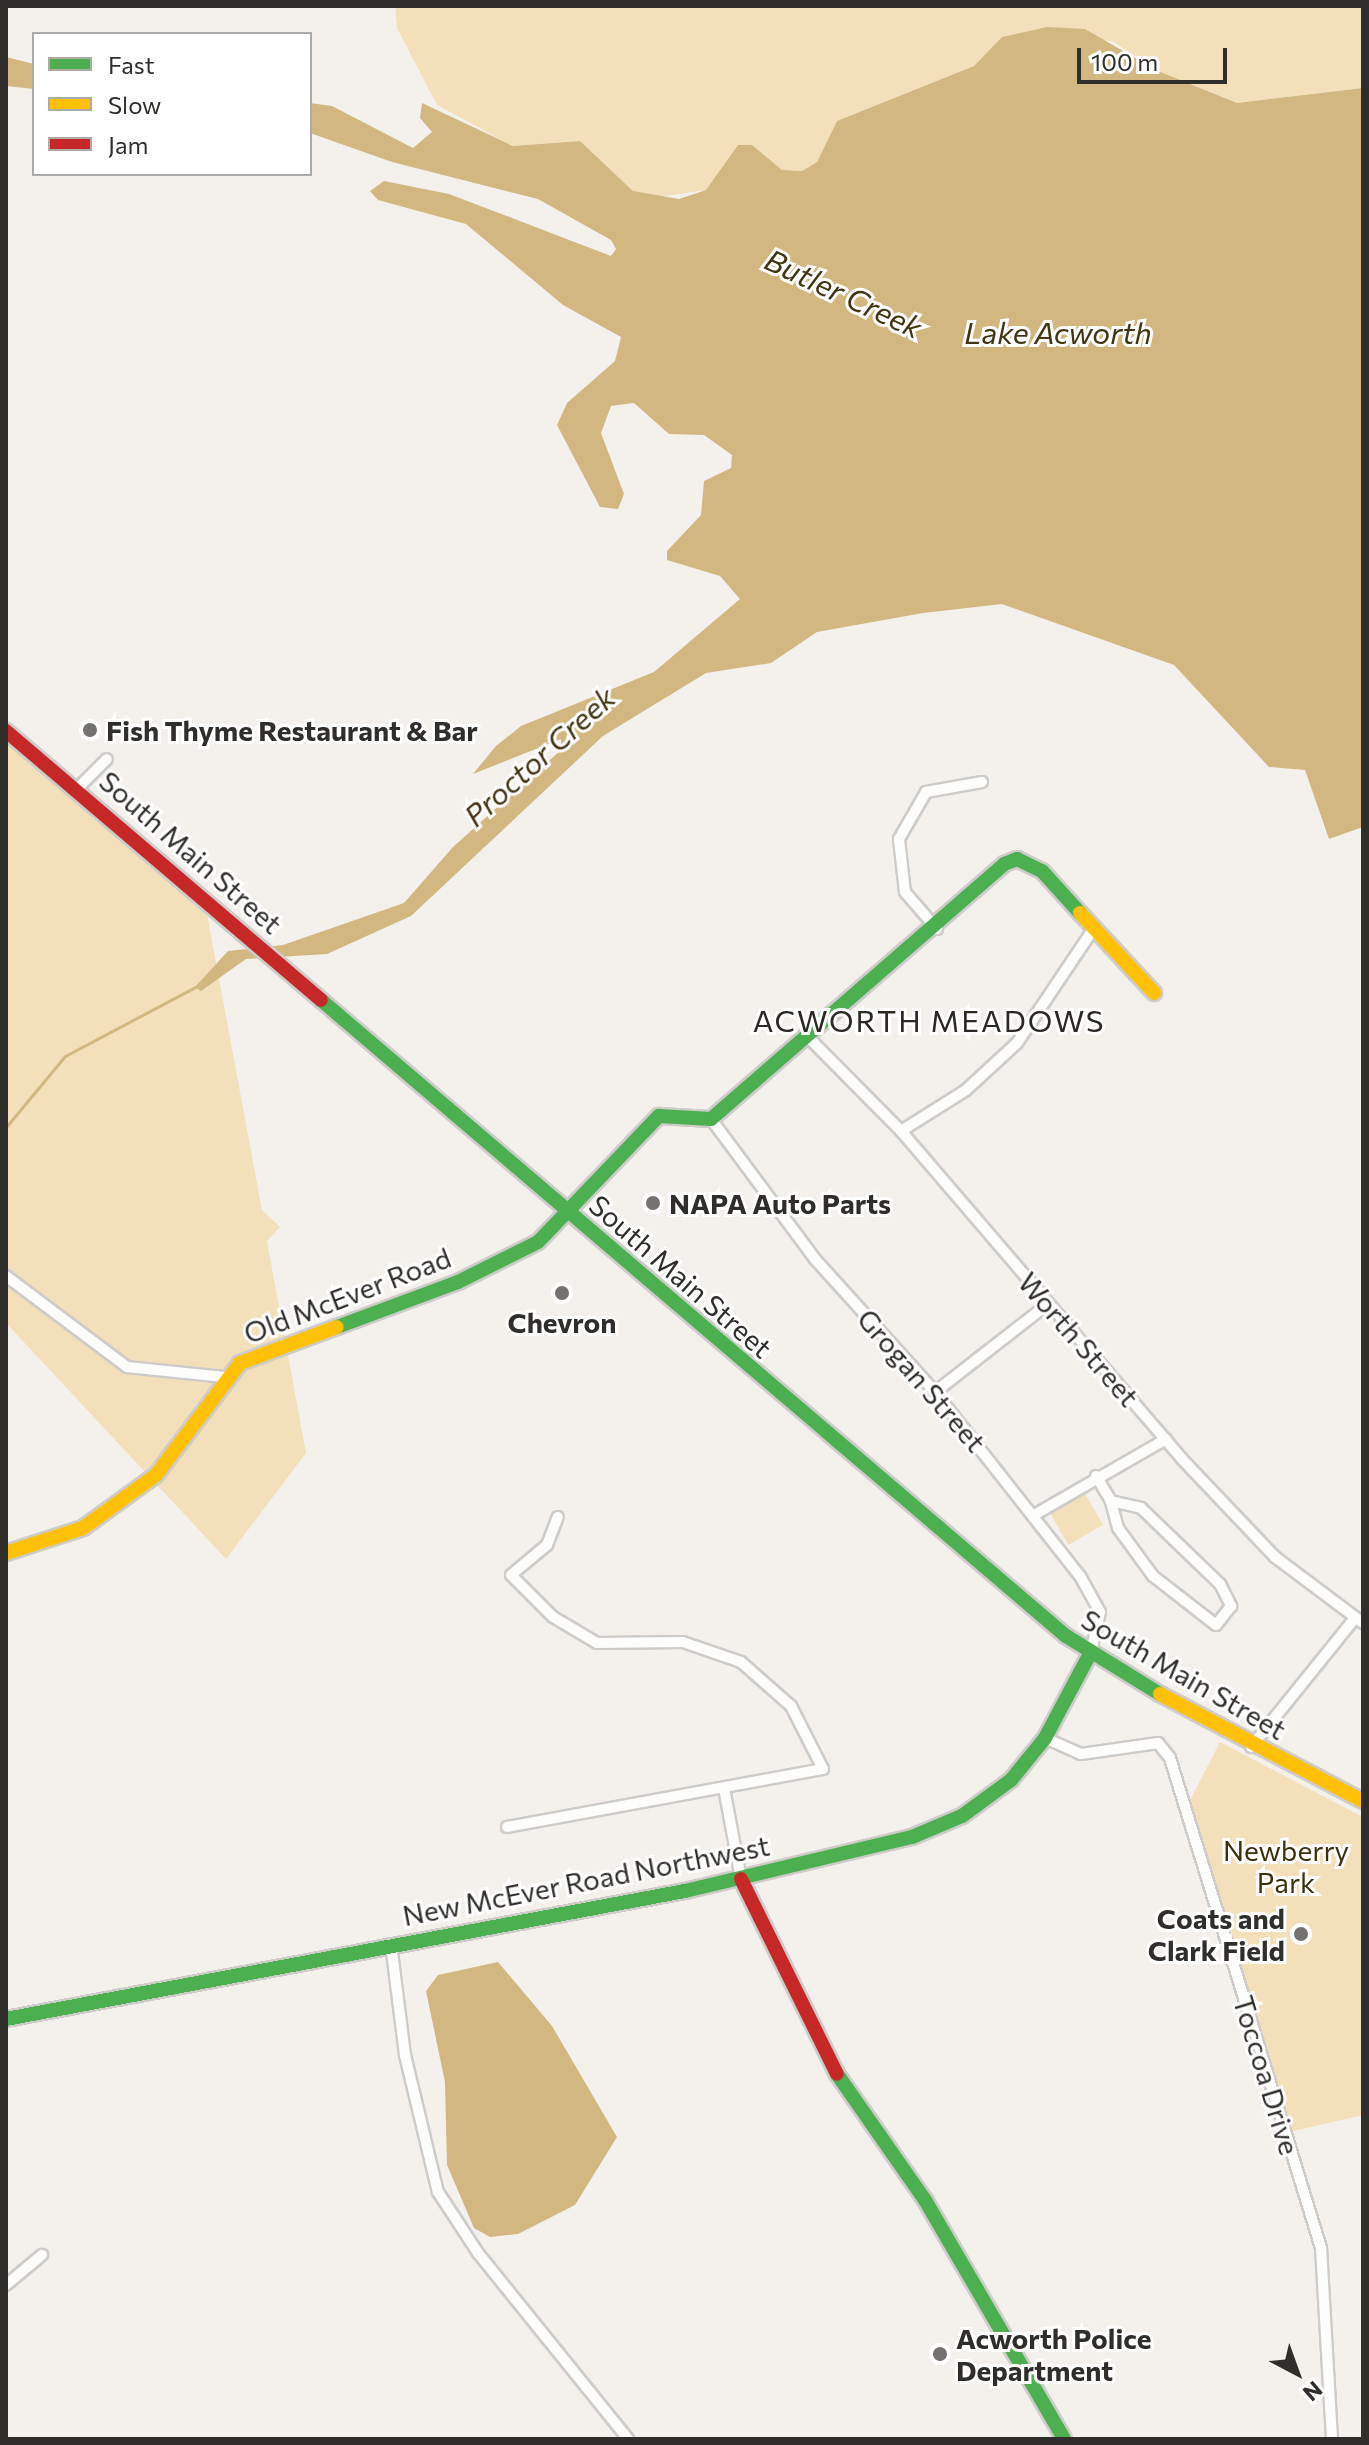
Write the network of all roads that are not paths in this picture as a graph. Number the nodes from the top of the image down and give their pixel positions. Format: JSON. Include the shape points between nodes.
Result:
{"nodes":[{"id":1,"x":6,"y":731,"type":"edge"},
{"id":2,"x":107,"y":759,"type":"dead end"},
{"id":3,"x":982,"y":782,"type":"dead end"},
{"id":4,"x":77,"y":789,"type":"junction"},
{"id":5,"x":1094,"y":928,"type":"junction"},
{"id":6,"x":937,"y":929,"type":"junction"},
{"id":7,"x":1154,"y":993,"type":"dead end"},
{"id":8,"x":810,"y":1039,"type":"junction"},
{"id":9,"x":711,"y":1119,"type":"junction"},
{"id":10,"x":901,"y":1131,"type":"junction"},
{"id":11,"x":569,"y":1213,"type":"junction"},
{"id":12,"x":6,"y":1276,"type":"edge"},
{"id":13,"x":1048,"y":1304,"type":"junction"},
{"id":14,"x":224,"y":1377,"type":"junction"},
{"id":15,"x":935,"y":1392,"type":"junction"},
{"id":16,"x":1166,"y":1439,"type":"junction"},
{"id":17,"x":1096,"y":1476,"type":"junction"},
{"id":18,"x":1111,"y":1501,"type":"junction"},
{"id":19,"x":1034,"y":1515,"type":"junction"},
{"id":20,"x":558,"y":1517,"type":"dead end"},
{"id":21,"x":6,"y":1553,"type":"edge"},
{"id":22,"x":1359,"y":1620,"type":"edge"},
{"id":23,"x":1091,"y":1652,"type":"junction"},
{"id":24,"x":1045,"y":1738,"type":"junction"},
{"id":25,"x":1251,"y":1747,"type":"junction"},
{"id":26,"x":724,"y":1788,"type":"junction"},
{"id":27,"x":1363,"y":1801,"type":"edge"},
{"id":28,"x":507,"y":1827,"type":"dead end"},
{"id":29,"x":741,"y":1879,"type":"junction"},
{"id":30,"x":391,"y":1944,"type":"junction"},
{"id":31,"x":6,"y":2019,"type":"edge"},
{"id":32,"x":42,"y":2255,"type":"dead end"},
{"id":33,"x":6,"y":2285,"type":"edge"},
{"id":34,"x":628,"y":2439,"type":"edge"},
{"id":35,"x":1064,"y":2439,"type":"edge"},
{"id":36,"x":1332,"y":2439,"type":"edge"}],
"edges":[{"from":1,"to":4,"type":"street","name":"South Main Street"},
{"from":2,"to":4,"type":"street"},
{"from":3,"to":6,"type":"street","via":[[926,792],[899,839],[905,892]]},
{"from":4,"to":11,"type":"street","name":"South Main Street"},
{"from":5,"to":6,"type":"street","via":[[1042,871],[1017,859]]},
{"from":5,"to":7,"type":"street"},
{"from":5,"to":10,"type":"street","via":[[1017,1043],[966,1090]]},
{"from":6,"to":8,"type":"street"},
{"from":8,"to":9,"type":"street"},
{"from":8,"to":10,"type":"street","name":"Worth Street"},
{"from":9,"to":11,"type":"street","name":"Old McEver Road","via":[[675,1112],[639,1133]]},
{"from":9,"to":15,"type":"street","name":"Grogan Street","via":[[815,1259]]},
{"from":10,"to":13,"type":"street","name":"Worth Street"},
{"from":11,"to":14,"type":"street","name":"Old McEver Road","via":[[509,1260],[263,1351]]},
{"from":11,"to":23,"type":"street","name":"South Main Street","via":[[981,1569]]},
{"from":12,"to":14,"type":"street","via":[[127,1367]]},
{"from":13,"to":15,"type":"street"},
{"from":13,"to":16,"type":"street","name":"Worth Street"},
{"from":14,"to":21,"type":"street","name":"Old McEver Road","via":[[196,1431],[156,1475],[83,1528]]},
{"from":15,"to":19,"type":"street","name":"Grogan Street"},
{"from":16,"to":17,"type":"street"},
{"from":16,"to":22,"type":"street","name":"Worth Street","via":[[1275,1557]]},
{"from":17,"to":18,"type":"street"},
{"from":17,"to":19,"type":"street"},
{"from":18,"to":18,"type":"street","via":[[1118,1528],[1153,1576],[1216,1625],[1231,1606],[1220,1584],[1141,1508]]},
{"from":19,"to":23,"type":"street","name":"Grogan Street","via":[[1098,1604],[1101,1628]]},
{"from":20,"to":26,"type":"street","via":[[547,1545],[511,1575],[553,1617],[597,1643],[683,1642],[741,1662],[791,1706],[823,1769]]},
{"from":22,"to":25,"type":"street"},
{"from":23,"to":24,"type":"street","name":"New McEver Road Northwest"},
{"from":23,"to":25,"type":"street","name":"South Main Street"},
{"from":24,"to":29,"type":"street","name":"New McEver Road Northwest","via":[[995,1795],[950,1821],[872,1849]]},
{"from":24,"to":36,"type":"street","name":"Toccoa Drive","via":[[1081,1754],[1158,1743],[1170,1758],[1321,2248]]},
{"from":25,"to":27,"type":"street","name":"South Main Street"},
{"from":26,"to":28,"type":"street"},
{"from":26,"to":29,"type":"street"},
{"from":29,"to":30,"type":"street","name":"New McEver Road Northwest"},
{"from":29,"to":35,"type":"street","via":[[833,2068],[925,2200]]},
{"from":30,"to":31,"type":"street","name":"New McEver Road Northwest"},
{"from":30,"to":34,"type":"street","via":[[405,2055],[438,2192],[478,2253]]},
{"from":32,"to":33,"type":"street"}]}
